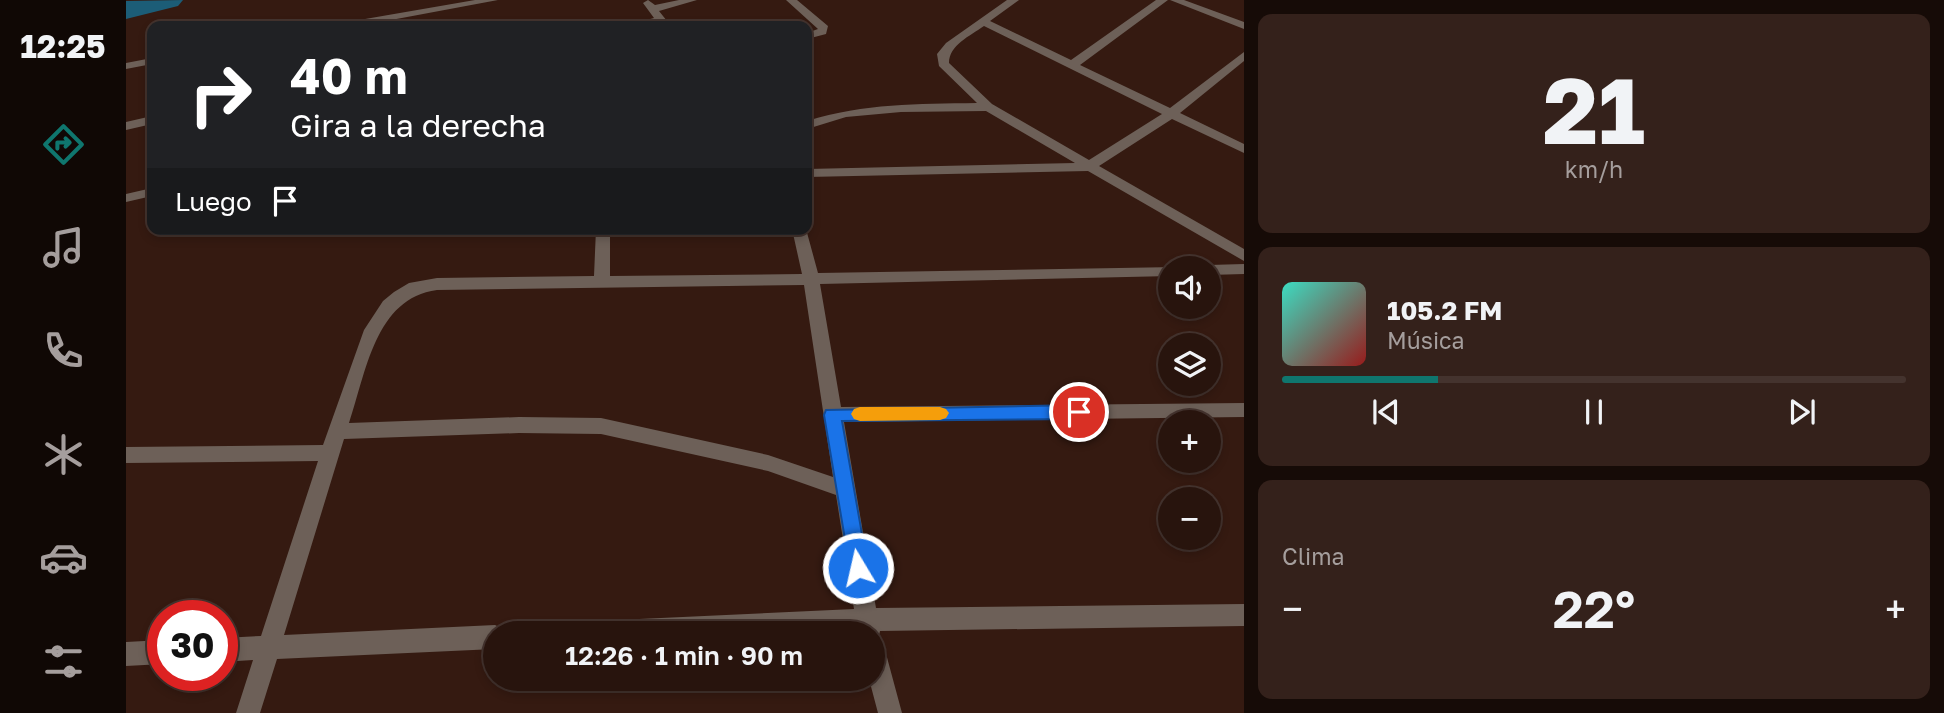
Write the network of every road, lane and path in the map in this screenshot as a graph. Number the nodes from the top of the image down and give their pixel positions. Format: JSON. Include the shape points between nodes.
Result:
{"nodes":[{"id":1,"x":493,"y":0,"type":"edge"},
{"id":2,"x":692,"y":0,"type":"edge"},
{"id":3,"x":792,"y":0,"type":"edge"},
{"id":4,"x":1014,"y":0,"type":"edge"},
{"id":5,"x":1163,"y":0,"type":"edge"},
{"id":6,"x":1175,"y":0,"type":"edge"},
{"id":7,"x":650,"y":4,"type":"edge"},
{"id":8,"x":371,"y":21,"type":"edge"},
{"id":9,"x":663,"y":21,"type":"edge"},
{"id":10,"x":981,"y":21,"type":"junction"},
{"id":11,"x":1244,"y":26,"type":"edge"},
{"id":12,"x":812,"y":35,"type":"edge"},
{"id":13,"x":1244,"y":55,"type":"edge"},
{"id":14,"x":147,"y":62,"type":"edge"},
{"id":15,"x":1072,"y":65,"type":"junction"},
{"id":16,"x":126,"y":66,"type":"edge"},
{"id":17,"x":988,"y":107,"type":"junction"},
{"id":18,"x":1171,"y":114,"type":"junction"},
{"id":19,"x":147,"y":121,"type":"edge"},
{"id":20,"x":812,"y":124,"type":"edge"},
{"id":21,"x":126,"y":126,"type":"edge"},
{"id":22,"x":1244,"y":149,"type":"edge"},
{"id":23,"x":1088,"y":167,"type":"junction"},
{"id":24,"x":812,"y":173,"type":"edge"},
{"id":25,"x":147,"y":193,"type":"edge"},
{"id":26,"x":126,"y":198,"type":"edge"},
{"id":27,"x":603,"y":235,"type":"edge"},
{"id":28,"x":800,"y":235,"type":"edge"},
{"id":29,"x":1244,"y":256,"type":"edge"},
{"id":30,"x":1244,"y":269,"type":"edge"},
{"id":31,"x":1221,"y":270,"type":"edge"},
{"id":32,"x":1158,"y":271,"type":"edge"},
{"id":33,"x":811,"y":279,"type":"junction"},
{"id":34,"x":602,"y":283,"type":"junction"},
{"id":35,"x":1244,"y":410,"type":"edge"},
{"id":36,"x":832,"y":415,"type":"junction"},
{"id":37,"x":337,"y":431,"type":"junction"},
{"id":38,"x":331,"y":453,"type":"junction"},
{"id":39,"x":126,"y":456,"type":"edge"},
{"id":40,"x":846,"y":490,"type":"junction"},
{"id":41,"x":1244,"y":615,"type":"edge"},
{"id":42,"x":866,"y":621,"type":"edge"},
{"id":43,"x":885,"y":626,"type":"edge"},
{"id":44,"x":483,"y":638,"type":"edge"},
{"id":45,"x":269,"y":647,"type":"junction"},
{"id":46,"x":238,"y":648,"type":"edge"},
{"id":47,"x":147,"y":653,"type":"edge"},
{"id":48,"x":126,"y":654,"type":"edge"},
{"id":49,"x":884,"y":691,"type":"edge"},
{"id":50,"x":248,"y":713,"type":"edge"},
{"id":51,"x":890,"y":713,"type":"edge"}],
"edges":[{"from":1,"to":8,"type":"street"},
{"from":2,"to":7,"type":"street"},
{"from":3,"to":12,"type":"street","via":[[824,28]]},
{"from":4,"to":10,"type":"street"},
{"from":5,"to":15,"type":"street"},
{"from":6,"to":11,"type":"street"},
{"from":7,"to":9,"type":"street"},
{"from":10,"to":15,"type":"street"},
{"from":10,"to":17,"type":"street","via":[[950,45],[943,64]]},
{"from":13,"to":18,"type":"street"},
{"from":14,"to":16,"type":"street"},
{"from":15,"to":18,"type":"street"},
{"from":17,"to":20,"type":"street","via":[[856,112]]},
{"from":17,"to":23,"type":"street"},
{"from":18,"to":22,"type":"street"},
{"from":18,"to":23,"type":"street"},
{"from":19,"to":21,"type":"street"},
{"from":23,"to":24,"type":"street"},
{"from":23,"to":29,"type":"street"},
{"from":25,"to":26,"type":"street"},
{"from":27,"to":34,"type":"street"},
{"from":28,"to":33,"type":"street"},
{"from":30,"to":31,"type":"street"},
{"from":32,"to":33,"type":"street"},
{"from":33,"to":34,"type":"street"},
{"from":33,"to":36,"type":"street"},
{"from":34,"to":37,"type":"street","via":[[415,287],[389,305],[372,330]]},
{"from":35,"to":36,"type":"street"},
{"from":36,"to":40,"type":"street"},
{"from":37,"to":38,"type":"street"},
{"from":37,"to":40,"type":"street","via":[[601,426],[768,463]]},
{"from":38,"to":39,"type":"street"},
{"from":38,"to":45,"type":"street"},
{"from":40,"to":42,"type":"street"},
{"from":41,"to":43,"type":"street"},
{"from":44,"to":45,"type":"street"},
{"from":45,"to":46,"type":"street"},
{"from":45,"to":50,"type":"street"},
{"from":47,"to":48,"type":"street"},
{"from":49,"to":51,"type":"street"}]}
